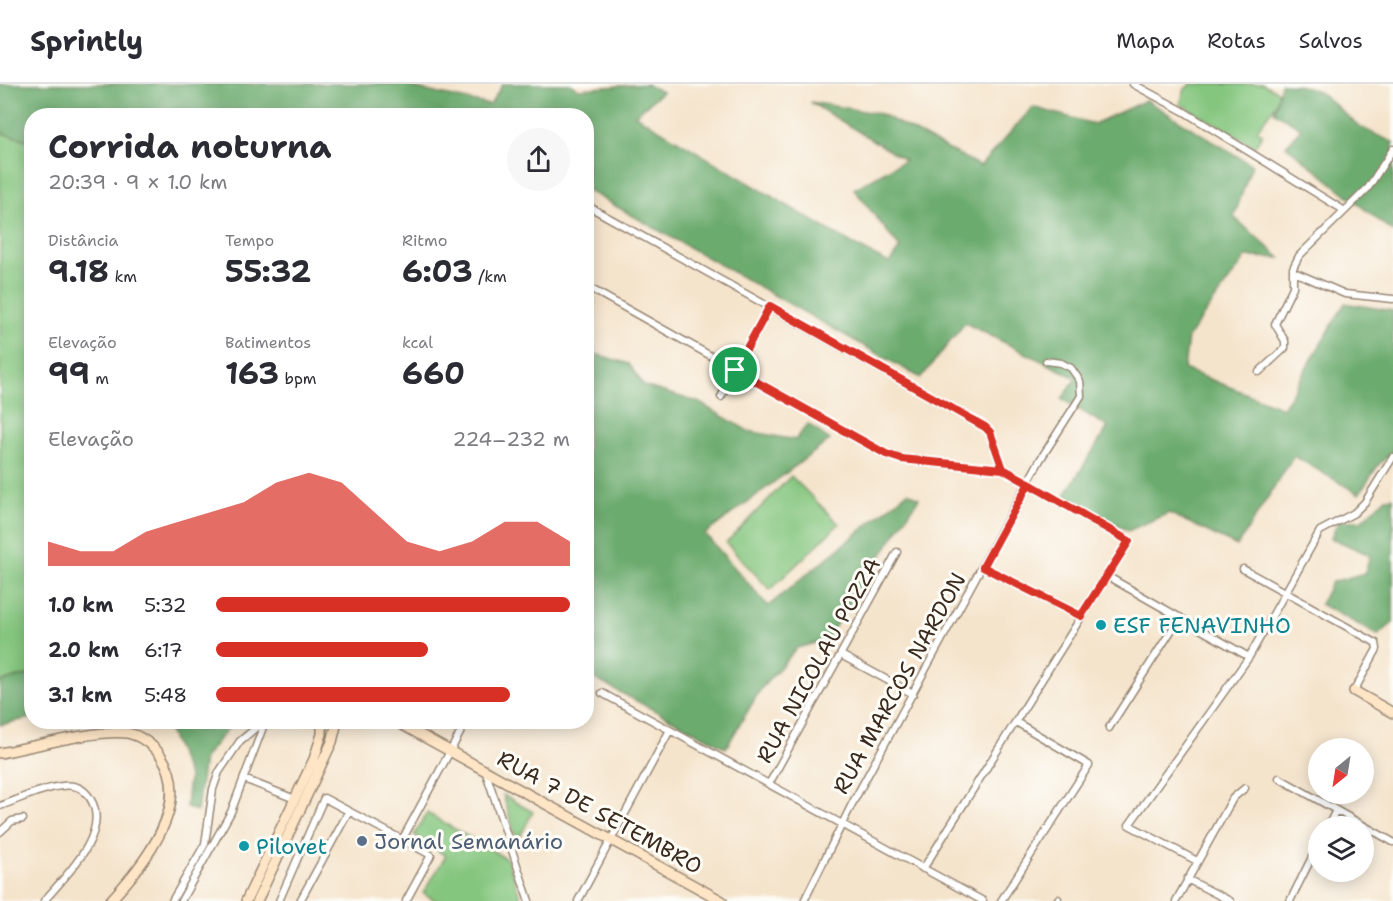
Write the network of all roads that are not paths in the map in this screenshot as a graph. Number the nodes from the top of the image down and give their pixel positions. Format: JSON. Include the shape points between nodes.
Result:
{"nodes":[{"id":1,"x":1133,"y":84,"type":"edge"},
{"id":2,"x":1393,"y":149,"type":"edge"},
{"id":3,"x":594,"y":209,"type":"edge"},
{"id":4,"x":1345,"y":211,"type":"junction"},
{"id":5,"x":1294,"y":272,"type":"junction"},
{"id":6,"x":594,"y":291,"type":"edge"},
{"id":7,"x":1393,"y":299,"type":"edge"},
{"id":8,"x":770,"y":306,"type":"junction"},
{"id":9,"x":1046,"y":361,"type":"dead end"},
{"id":10,"x":735,"y":370,"type":"junction"},
{"id":11,"x":1259,"y":372,"type":"dead end"},
{"id":12,"x":721,"y":398,"type":"dead end"},
{"id":13,"x":1393,"y":457,"type":"edge"},
{"id":14,"x":1003,"y":469,"type":"junction"},
{"id":15,"x":1029,"y":483,"type":"junction"},
{"id":16,"x":897,"y":552,"type":"dead end"},
{"id":17,"x":983,"y":567,"type":"junction"},
{"id":18,"x":1243,"y":569,"type":"dead end"},
{"id":19,"x":1107,"y":576,"type":"junction"},
{"id":20,"x":1286,"y":592,"type":"junction"},
{"id":21,"x":1081,"y":616,"type":"junction"},
{"id":22,"x":1180,"y":617,"type":"junction"},
{"id":23,"x":841,"y":655,"type":"junction"},
{"id":24,"x":1249,"y":657,"type":"junction"},
{"id":25,"x":1354,"y":691,"type":"joint"},
{"id":26,"x":602,"y":693,"type":"dead end"},
{"id":27,"x":912,"y":694,"type":"junction"},
{"id":28,"x":1393,"y":713,"type":"edge"},
{"id":29,"x":1016,"y":722,"type":"junction"},
{"id":30,"x":1109,"y":728,"type":"dead end"},
{"id":31,"x":255,"y":729,"type":"edge"},
{"id":32,"x":262,"y":729,"type":"edge"},
{"id":33,"x":321,"y":729,"type":"edge"},
{"id":34,"x":335,"y":729,"type":"edge"},
{"id":35,"x":409,"y":729,"type":"edge"},
{"id":36,"x":462,"y":729,"type":"edge"},
{"id":37,"x":670,"y":730,"type":"junction"},
{"id":38,"x":0,"y":753,"type":"edge"},
{"id":39,"x":450,"y":753,"type":"junction"},
{"id":40,"x":486,"y":772,"type":"junction"},
{"id":41,"x":1279,"y":777,"type":"dead end"},
{"id":42,"x":244,"y":778,"type":"junction"},
{"id":43,"x":308,"y":781,"type":"junction"},
{"id":44,"x":769,"y":784,"type":"junction"},
{"id":45,"x":1245,"y":788,"type":"dead end"},
{"id":46,"x":295,"y":799,"type":"junction"},
{"id":47,"x":0,"y":806,"type":"edge"},
{"id":48,"x":1336,"y":810,"type":"junction"},
{"id":49,"x":349,"y":811,"type":"junction"},
{"id":50,"x":1333,"y":816,"type":"edge"},
{"id":51,"x":23,"y":819,"type":"dead end"},
{"id":52,"x":842,"y":826,"type":"junction"},
{"id":53,"x":0,"y":831,"type":"edge"},
{"id":54,"x":402,"y":840,"type":"junction"},
{"id":55,"x":612,"y":840,"type":"junction"},
{"id":56,"x":1393,"y":842,"type":"edge"},
{"id":57,"x":1197,"y":861,"type":"junction"},
{"id":58,"x":1308,"y":865,"type":"edge"},
{"id":59,"x":923,"y":869,"type":"junction"},
{"id":60,"x":1187,"y":879,"type":"junction"},
{"id":61,"x":259,"y":884,"type":"junction"},
{"id":62,"x":44,"y":901,"type":"edge"},
{"id":63,"x":110,"y":901,"type":"edge"},
{"id":64,"x":172,"y":901,"type":"edge"},
{"id":65,"x":181,"y":901,"type":"edge"},
{"id":66,"x":246,"y":901,"type":"edge"},
{"id":67,"x":257,"y":901,"type":"edge"},
{"id":68,"x":279,"y":901,"type":"edge"},
{"id":69,"x":300,"y":901,"type":"edge"},
{"id":70,"x":406,"y":901,"type":"edge"},
{"id":71,"x":529,"y":901,"type":"edge"},
{"id":72,"x":578,"y":901,"type":"edge"},
{"id":73,"x":722,"y":901,"type":"edge"},
{"id":74,"x":804,"y":901,"type":"edge"},
{"id":75,"x":983,"y":901,"type":"edge"},
{"id":76,"x":1001,"y":901,"type":"edge"},
{"id":77,"x":1176,"y":901,"type":"edge"},
{"id":78,"x":1230,"y":901,"type":"edge"},
{"id":79,"x":1290,"y":901,"type":"edge"}],
"edges":[{"from":1,"to":4,"type":"street"},
{"from":2,"to":4,"type":"street","via":[[1368,188]]},
{"from":3,"to":8,"type":"street"},
{"from":4,"to":5,"type":"street","via":[[1299,256]]},
{"from":5,"to":7,"type":"street","via":[[1345,294]]},
{"from":5,"to":11,"type":"street","via":[[1293,287],[1275,324],[1285,348]]},
{"from":6,"to":10,"type":"street"},
{"from":8,"to":10,"type":"street"},
{"from":8,"to":14,"type":"street","via":[[985,427]]},
{"from":9,"to":15,"type":"street","name":"RUA MARCOS NARDON","via":[[1071,368],[1080,381],[1081,396]]},
{"from":10,"to":12,"type":"street"},
{"from":10,"to":14,"type":"street","via":[[886,454],[901,459]]},
{"from":13,"to":20,"type":"street","via":[[1365,502],[1354,513],[1320,531]]},
{"from":14,"to":15,"type":"street"},
{"from":15,"to":17,"type":"street","name":"RUA MARCOS NARDON"},
{"from":15,"to":19,"type":"street","via":[[1129,541]]},
{"from":16,"to":23,"type":"street","name":"RUA NICOLAU POZZA"},
{"from":17,"to":21,"type":"street"},
{"from":17,"to":27,"type":"street","name":"RUA MARCOS NARDON"},
{"from":18,"to":20,"type":"street"},
{"from":19,"to":21,"type":"street"},
{"from":19,"to":22,"type":"street"},
{"from":20,"to":24,"type":"street"},
{"from":20,"to":25,"type":"street","via":[[1376,643],[1377,649]]},
{"from":21,"to":29,"type":"street"},
{"from":22,"to":24,"type":"street"},
{"from":22,"to":30,"type":"street"},
{"from":23,"to":27,"type":"street"},
{"from":23,"to":44,"type":"street","name":"RUA NICOLAU POZZA"},
{"from":24,"to":57,"type":"street","via":[[1129,825]]},
{"from":25,"to":28,"type":"street"},
{"from":26,"to":37,"type":"street"},
{"from":27,"to":52,"type":"street","name":"RUA MARCOS NARDON"},
{"from":29,"to":59,"type":"street"},
{"from":29,"to":76,"type":"street","via":[[1089,765]]},
{"from":31,"to":64,"type":"street","via":[[240,741],[219,772],[205,844]]},
{"from":32,"to":42,"type":"street"},
{"from":33,"to":43,"type":"street"},
{"from":34,"to":43,"type":"street","via":[[332,742]]},
{"from":35,"to":39,"type":"street","name":"RUA 7 DE SETEMBRO"},
{"from":36,"to":39,"type":"street"},
{"from":37,"to":44,"type":"street"},
{"from":37,"to":55,"type":"street"},
{"from":38,"to":63,"type":"street","via":[[110,733],[130,734],[156,749],[171,780],[171,802],[165,821],[140,864]]},
{"from":39,"to":40,"type":"street","name":"RUA 7 DE SETEMBRO"},
{"from":39,"to":54,"type":"street"},
{"from":40,"to":55,"type":"street","name":"RUA 7 DE SETEMBRO"},
{"from":40,"to":71,"type":"street"},
{"from":41,"to":48,"type":"street"},
{"from":42,"to":46,"type":"street"},
{"from":42,"to":65,"type":"street","via":[[231,812]]},
{"from":43,"to":46,"type":"street"},
{"from":43,"to":61,"type":"street"},
{"from":44,"to":52,"type":"street"},
{"from":45,"to":57,"type":"street","via":[[1233,798]]},
{"from":46,"to":61,"type":"street"},
{"from":47,"to":62,"type":"street","via":[[61,786],[86,791],[93,803],[97,819],[90,840]]},
{"from":48,"to":50,"type":"street"},
{"from":48,"to":56,"type":"street"},
{"from":49,"to":54,"type":"street"},
{"from":49,"to":68,"type":"street","via":[[324,798]]},
{"from":49,"to":69,"type":"street"},
{"from":51,"to":53,"type":"street","via":[[12,821]]},
{"from":52,"to":59,"type":"street"},
{"from":52,"to":74,"type":"street","name":"RUA MARCOS NARDON"},
{"from":54,"to":70,"type":"street","via":[[431,855]]},
{"from":55,"to":72,"type":"street"},
{"from":55,"to":73,"type":"street","name":"RUA 7 DE SETEMBRO"},
{"from":57,"to":60,"type":"street"},
{"from":58,"to":79,"type":"street"},
{"from":59,"to":75,"type":"street"},
{"from":60,"to":77,"type":"street"},
{"from":60,"to":78,"type":"street"},
{"from":61,"to":66,"type":"street"},
{"from":61,"to":67,"type":"street"}]}
